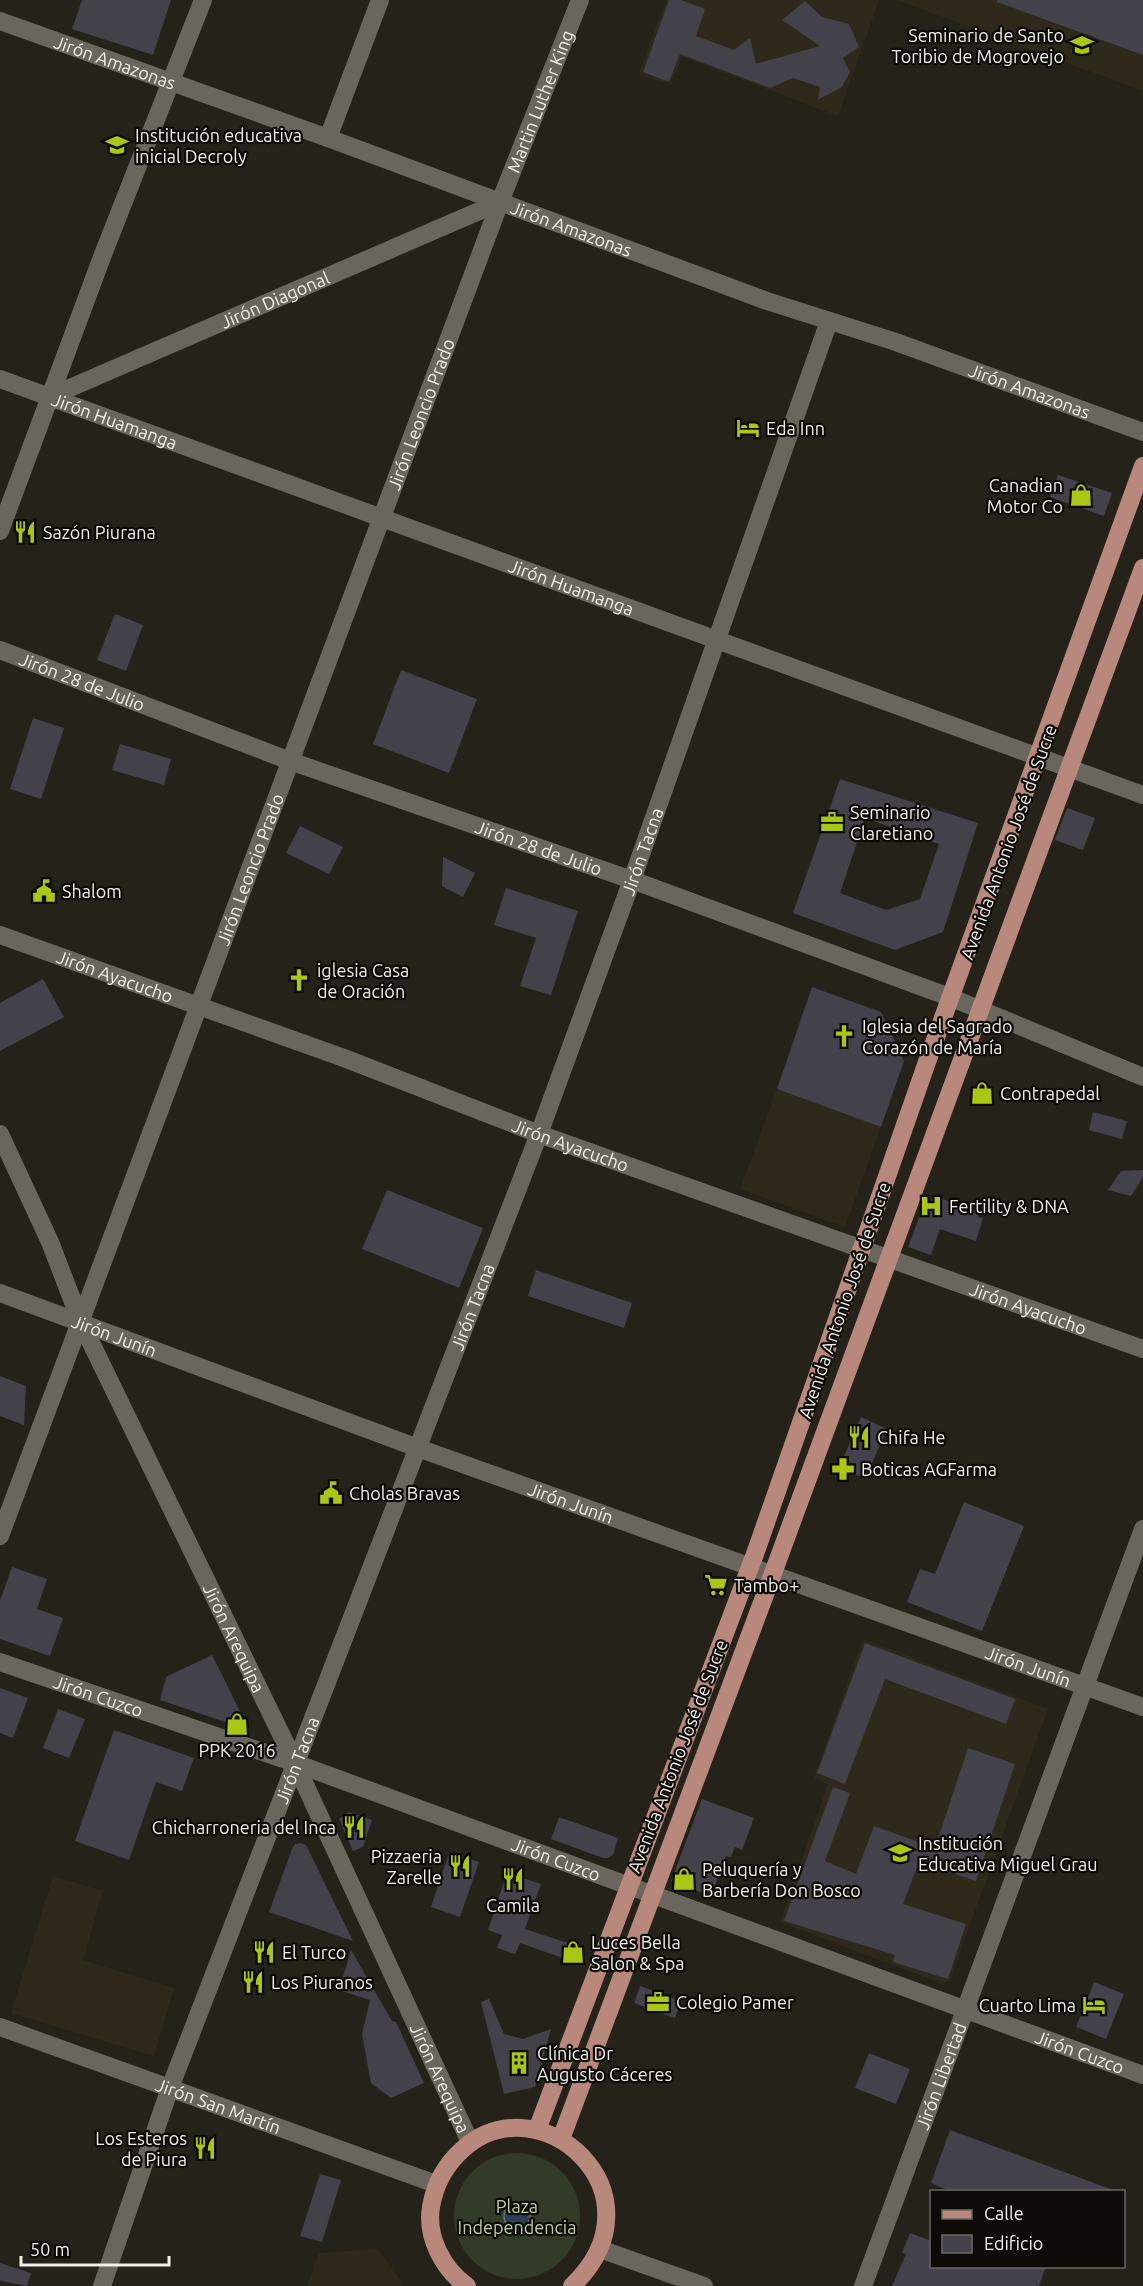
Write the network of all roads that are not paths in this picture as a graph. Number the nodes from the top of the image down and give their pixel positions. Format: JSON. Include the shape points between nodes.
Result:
{"nodes":[{"id":1,"x":203,"y":0,"type":"edge"},
{"id":2,"x":380,"y":0,"type":"edge"},
{"id":3,"x":580,"y":0,"type":"edge"},
{"id":4,"x":0,"y":21,"type":"edge"},
{"id":5,"x":171,"y":84,"type":"junction"},
{"id":6,"x":328,"y":138,"type":"junction"},
{"id":7,"x":500,"y":202,"type":"junction"},
{"id":8,"x":829,"y":321,"type":"junction"},
{"id":9,"x":0,"y":378,"type":"edge"},
{"id":10,"x":49,"y":397,"type":"junction"},
{"id":11,"x":1143,"y":432,"type":"edge"},
{"id":12,"x":1143,"y":466,"type":"edge"},
{"id":13,"x":382,"y":518,"type":"junction"},
{"id":14,"x":0,"y":531,"type":"edge"},
{"id":15,"x":1143,"y":568,"type":"edge"},
{"id":16,"x":718,"y":640,"type":"junction"},
{"id":17,"x":0,"y":650,"type":"edge"},
{"id":18,"x":1038,"y":757,"type":"junction"},
{"id":19,"x":290,"y":761,"type":"junction"},
{"id":20,"x":1069,"y":768,"type":"junction"},
{"id":21,"x":1143,"y":795,"type":"edge"},
{"id":22,"x":632,"y":880,"type":"junction"},
{"id":23,"x":0,"y":935,"type":"edge"},
{"id":24,"x":952,"y":998,"type":"junction"},
{"id":25,"x":197,"y":1007,"type":"junction"},
{"id":26,"x":981,"y":1009,"type":"junction"},
{"id":27,"x":1143,"y":1077,"type":"edge"},
{"id":28,"x":0,"y":1134,"type":"edge"},
{"id":29,"x":539,"y":1134,"type":"junction"},
{"id":30,"x":861,"y":1249,"type":"junction"},
{"id":31,"x":889,"y":1259,"type":"junction"},
{"id":32,"x":0,"y":1293,"type":"edge"},
{"id":33,"x":80,"y":1320,"type":"junction"},
{"id":34,"x":1143,"y":1349,"type":"edge"},
{"id":35,"x":418,"y":1448,"type":"junction"},
{"id":36,"x":1143,"y":1529,"type":"edge"},
{"id":37,"x":0,"y":1536,"type":"edge"},
{"id":38,"x":749,"y":1567,"type":"junction"},
{"id":39,"x":772,"y":1576,"type":"junction"},
{"id":40,"x":0,"y":1662,"type":"edge"},
{"id":41,"x":1086,"y":1685,"type":"junction"},
{"id":42,"x":1143,"y":1707,"type":"edge"},
{"id":43,"x":295,"y":1762,"type":"junction"},
{"id":44,"x":629,"y":1885,"type":"junction"},
{"id":45,"x":653,"y":1894,"type":"junction"},
{"id":46,"x":965,"y":2009,"type":"junction"},
{"id":47,"x":0,"y":2027,"type":"edge"},
{"id":48,"x":1143,"y":2075,"type":"edge"},
{"id":49,"x":170,"y":2088,"type":"junction"},
{"id":50,"x":537,"y":2130,"type":"junction"},
{"id":51,"x":561,"y":2139,"type":"junction"},
{"id":52,"x":470,"y":2142,"type":"junction"},
{"id":53,"x":436,"y":2184,"type":"junction"},
{"id":54,"x":600,"y":2249,"type":"junction"},
{"id":55,"x":102,"y":2286,"type":"edge"},
{"id":56,"x":467,"y":2286,"type":"edge"},
{"id":57,"x":572,"y":2286,"type":"edge"},
{"id":58,"x":704,"y":2286,"type":"edge"},
{"id":59,"x":863,"y":2286,"type":"edge"}],
"edges":[{"from":1,"to":5,"type":"street"},
{"from":2,"to":6,"type":"street"},
{"from":3,"to":7,"type":"street","name":"Martin Luther King"},
{"from":4,"to":5,"type":"street","name":"Jirón Amazonas"},
{"from":5,"to":6,"type":"street","name":"Jirón Amazonas"},
{"from":5,"to":10,"type":"street"},
{"from":6,"to":7,"type":"street","name":"Jirón Amazonas"},
{"from":7,"to":8,"type":"street","name":"Jirón Amazonas"},
{"from":7,"to":10,"type":"street","name":"Jirón Diagonal"},
{"from":7,"to":13,"type":"street","name":"Jirón Leoncio Prado"},
{"from":8,"to":11,"type":"street","name":"Jirón Amazonas"},
{"from":8,"to":16,"type":"street","name":"Jirón Tacna"},
{"from":9,"to":10,"type":"street","name":"Jirón Huamanga"},
{"from":10,"to":13,"type":"street","name":"Jirón Huamanga"},
{"from":10,"to":14,"type":"street"},
{"from":12,"to":18,"type":"main road","name":"Avenida Antonio José de Sucre"},
{"from":13,"to":16,"type":"street","name":"Jirón Huamanga"},
{"from":13,"to":19,"type":"street","name":"Jirón Leoncio Prado"},
{"from":15,"to":20,"type":"main road","name":"Avenida Antonio José de Sucre"},
{"from":16,"to":18,"type":"street","name":"Jirón Huamanga"},
{"from":16,"to":22,"type":"street","name":"Jirón Tacna"},
{"from":17,"to":19,"type":"street","name":"Jirón 28 de Julio"},
{"from":18,"to":20,"type":"street","name":"Jirón Huamanga"},
{"from":18,"to":24,"type":"main road","name":"Avenida Antonio José de Sucre"},
{"from":19,"to":22,"type":"street","name":"Jirón 28 de Julio"},
{"from":19,"to":25,"type":"street","name":"Jirón Leoncio Prado"},
{"from":20,"to":21,"type":"street","name":"Jirón Huamanga"},
{"from":20,"to":26,"type":"main road","name":"Avenida Antonio José de Sucre"},
{"from":22,"to":24,"type":"street","name":"Jirón 28 de Julio"},
{"from":22,"to":29,"type":"street","name":"Jirón Tacna"},
{"from":23,"to":25,"type":"street","name":"Jirón Ayacucho"},
{"from":24,"to":26,"type":"street","name":"Jirón 28 de Julio"},
{"from":24,"to":30,"type":"main road","name":"Avenida Antonio José de Sucre"},
{"from":25,"to":29,"type":"street","name":"Jirón Ayacucho","via":[[344,1058]]},
{"from":25,"to":33,"type":"street","name":"Jirón Leoncio Prado"},
{"from":26,"to":27,"type":"street","name":"Jirón 28 de Julio"},
{"from":26,"to":31,"type":"main road","name":"Avenida Antonio José de Sucre"},
{"from":28,"to":33,"type":"street","name":"Jirón Arequipa","via":[[50,1242]]},
{"from":29,"to":30,"type":"street","name":"Jirón Ayacucho"},
{"from":29,"to":35,"type":"street","name":"Jirón Tacna"},
{"from":30,"to":31,"type":"street","name":"Jirón Ayacucho"},
{"from":30,"to":38,"type":"main road","name":"Avenida Antonio José de Sucre"},
{"from":31,"to":34,"type":"street","name":"Jirón Ayacucho"},
{"from":31,"to":39,"type":"main road","name":"Avenida Antonio José de Sucre"},
{"from":32,"to":33,"type":"street","name":"Jirón Junín"},
{"from":33,"to":35,"type":"street","name":"Jirón Junín"},
{"from":33,"to":37,"type":"street","name":"Jirón Leoncio Prado"},
{"from":33,"to":43,"type":"street","name":"Jirón Arequipa"},
{"from":35,"to":38,"type":"street","name":"Jirón Junín"},
{"from":35,"to":43,"type":"street","name":"Jirón Tacna"},
{"from":36,"to":41,"type":"street","name":"Jirón Libertad"},
{"from":38,"to":39,"type":"street","name":"Jirón Junín"},
{"from":38,"to":44,"type":"main road","name":"Avenida Antonio José de Sucre"},
{"from":39,"to":41,"type":"street","name":"Jirón Junín"},
{"from":39,"to":45,"type":"main road","name":"Avenida Antonio José de Sucre"},
{"from":40,"to":43,"type":"street","name":"Jirón Cuzco"},
{"from":41,"to":42,"type":"street","name":"Jirón Junín"},
{"from":41,"to":46,"type":"street","name":"Jirón Libertad"},
{"from":43,"to":44,"type":"street","name":"Jirón Cuzco"},
{"from":43,"to":49,"type":"street","name":"Jirón Tacna"},
{"from":43,"to":52,"type":"street","name":"Jirón Arequipa"},
{"from":44,"to":45,"type":"street","name":"Jirón Cuzco"},
{"from":44,"to":50,"type":"main road","name":"Avenida Antonio José de Sucre"},
{"from":45,"to":46,"type":"street","name":"Jirón Cuzco"},
{"from":45,"to":51,"type":"main road","name":"Avenida Antonio José de Sucre"},
{"from":46,"to":48,"type":"street","name":"Jirón Cuzco"},
{"from":46,"to":59,"type":"street","name":"Jirón Libertad"},
{"from":47,"to":49,"type":"street","name":"Jirón San Martín"},
{"from":49,"to":53,"type":"street","name":"Jirón San Martín"},
{"from":49,"to":55,"type":"street","name":"Jirón Tacna"},
{"from":50,"to":51,"type":"main road"},
{"from":50,"to":52,"type":"main road","via":[[514,2128]]},
{"from":51,"to":54,"type":"main road","via":[[581,2154],[597,2175],[605,2199],[606,2224]]},
{"from":52,"to":53,"type":"main road","via":[[450,2161]]},
{"from":53,"to":56,"type":"main road","via":[[430,2210],[432,2235],[442,2259]]},
{"from":54,"to":57,"type":"main road","via":[[588,2270]]},
{"from":54,"to":58,"type":"street"}]}
